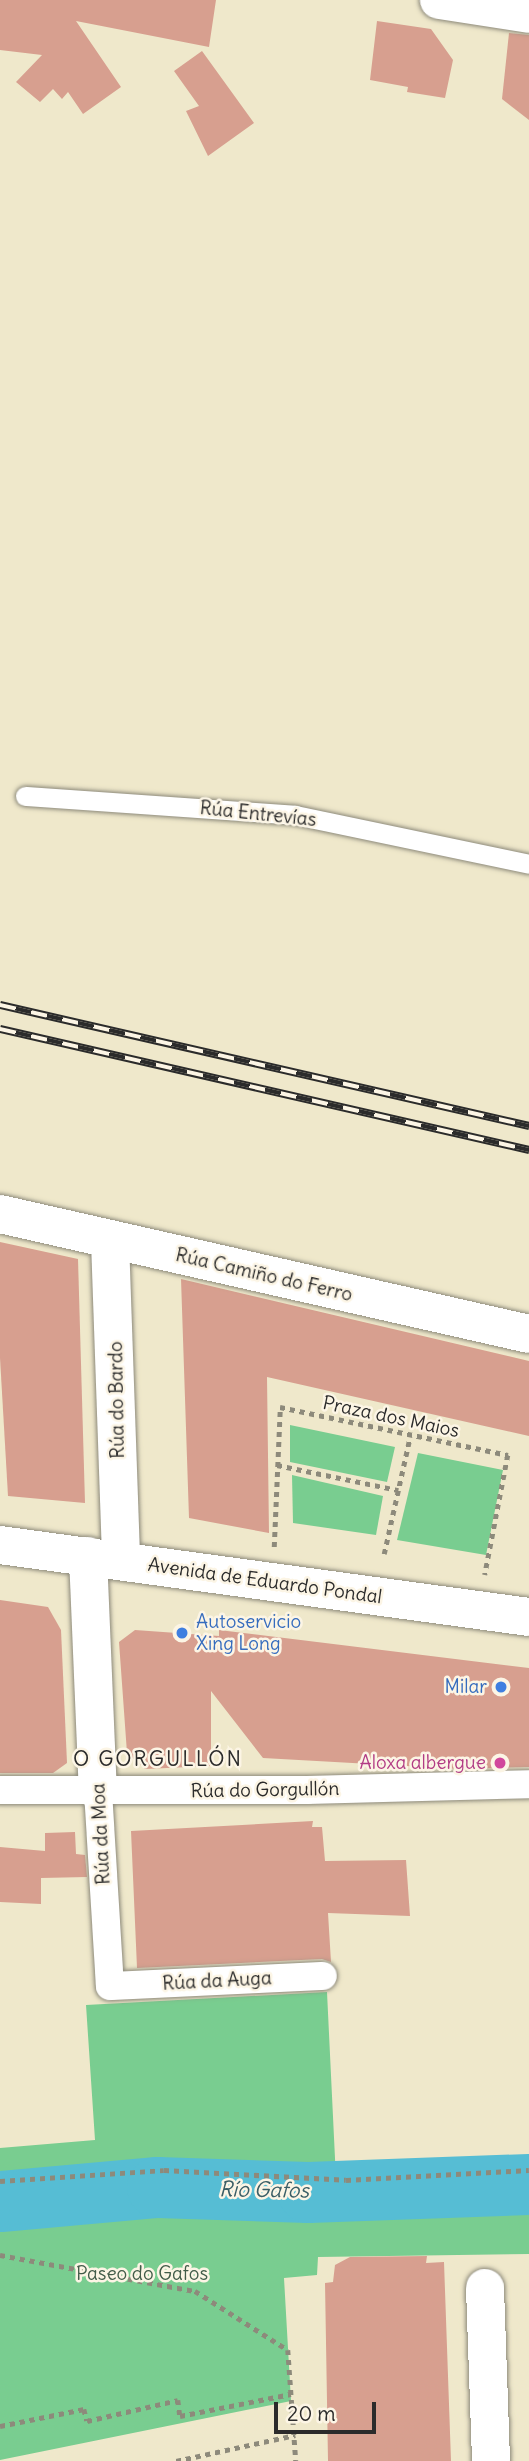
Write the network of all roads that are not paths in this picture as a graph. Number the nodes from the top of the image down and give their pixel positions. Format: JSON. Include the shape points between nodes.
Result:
{"nodes":[{"id":1,"x":439,"y":0,"type":"edge"},
{"id":2,"x":529,"y":14,"type":"edge"},
{"id":3,"x":25,"y":796,"type":"dead end"},
{"id":4,"x":529,"y":864,"type":"edge"},
{"id":5,"x":0,"y":1214,"type":"edge"},
{"id":6,"x":110,"y":1241,"type":"junction"},
{"id":7,"x":529,"y":1334,"type":"edge"},
{"id":8,"x":0,"y":1545,"type":"edge"},
{"id":9,"x":105,"y":1558,"type":"junction"},
{"id":10,"x":529,"y":1617,"type":"edge"},
{"id":11,"x":529,"y":1784,"type":"edge"},
{"id":12,"x":0,"y":1790,"type":"edge"},
{"id":13,"x":98,"y":1791,"type":"junction"},
{"id":14,"x":323,"y":1976,"type":"dead end"},
{"id":15,"x":110,"y":1986,"type":"joint"},
{"id":16,"x":485,"y":2288,"type":"dead end"},
{"id":17,"x":491,"y":2461,"type":"edge"}],
"edges":[{"from":1,"to":2,"type":"street"},
{"from":3,"to":4,"type":"lane","name":"Rúa Entrevías","via":[[295,815]]},
{"from":5,"to":6,"type":"street","name":"Rúa Camiño do Ferro"},
{"from":6,"to":7,"type":"street","name":"Rúa Camiño do Ferro"},
{"from":6,"to":9,"type":"street","name":"Rúa do Bardo"},
{"from":8,"to":9,"type":"street","name":"Avenida de Eduardo Pondal"},
{"from":9,"to":10,"type":"street","name":"Avenida de Eduardo Pondal"},
{"from":9,"to":13,"type":"street","name":"Rúa da Moa"},
{"from":11,"to":13,"type":"street","name":"Rúa do Gorgullón"},
{"from":12,"to":13,"type":"street","name":"Rúa do Gorgullón"},
{"from":13,"to":15,"type":"street","name":"Rúa da Moa"},
{"from":14,"to":15,"type":"street","name":"Rúa da Auga"},
{"from":16,"to":17,"type":"street"}]}
